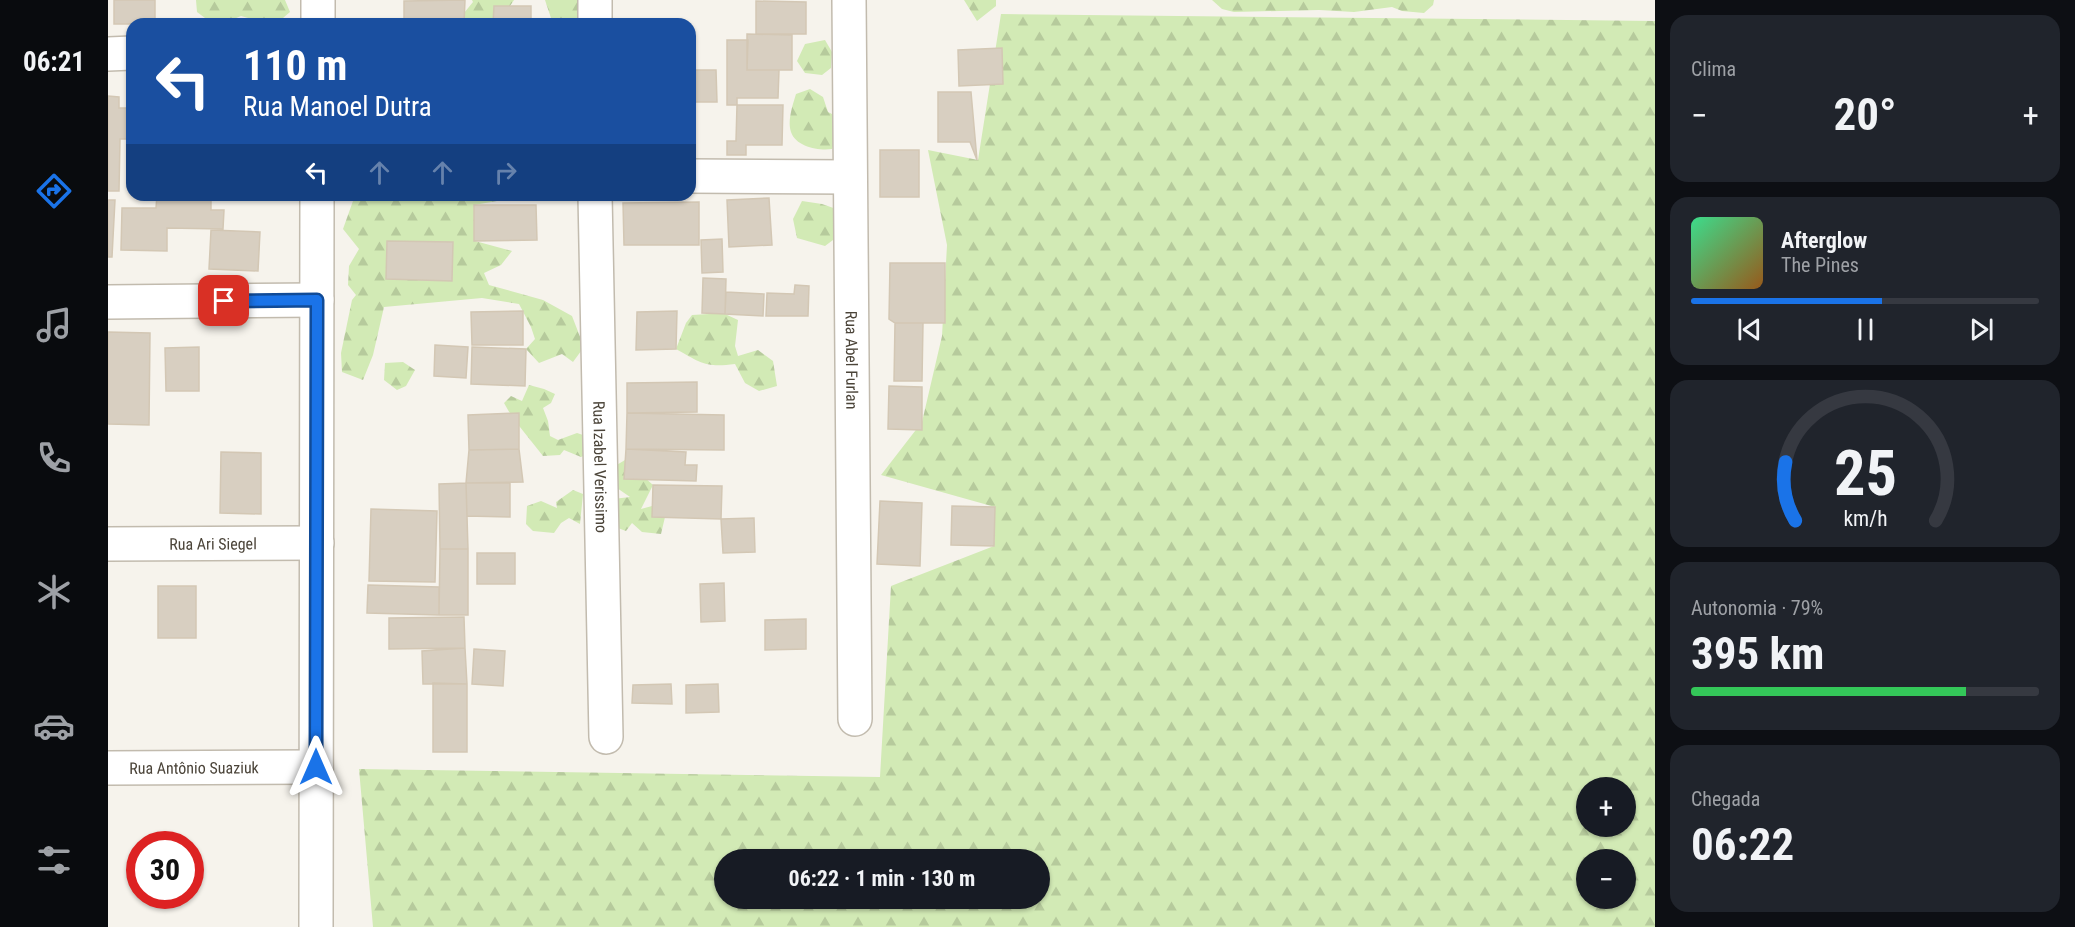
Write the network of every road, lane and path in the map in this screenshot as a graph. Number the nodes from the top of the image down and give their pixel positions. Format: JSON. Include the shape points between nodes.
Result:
{"nodes":[{"id":1,"x":318,"y":0,"type":"edge"},
{"id":2,"x":595,"y":0,"type":"edge"},
{"id":3,"x":849,"y":0,"type":"edge"},
{"id":4,"x":318,"y":18,"type":"edge"},
{"id":5,"x":595,"y":18,"type":"edge"},
{"id":6,"x":126,"y":53,"type":"edge"},
{"id":7,"x":108,"y":54,"type":"edge"},
{"id":8,"x":696,"y":176,"type":"edge"},
{"id":9,"x":850,"y":177,"type":"junction"},
{"id":10,"x":317,"y":201,"type":"edge"},
{"id":11,"x":595,"y":201,"type":"edge"},
{"id":12,"x":317,"y":300,"type":"junction"},
{"id":13,"x":108,"y":302,"type":"edge"},
{"id":14,"x":317,"y":543,"type":"junction"},
{"id":15,"x":108,"y":544,"type":"edge"},
{"id":16,"x":855,"y":719,"type":"dead end"},
{"id":17,"x":606,"y":737,"type":"dead end"},
{"id":18,"x":316,"y":767,"type":"junction"},
{"id":19,"x":108,"y":768,"type":"edge"},
{"id":20,"x":316,"y":927,"type":"edge"}],
"edges":[{"from":1,"to":4,"type":"street"},
{"from":2,"to":5,"type":"street"},
{"from":3,"to":9,"type":"street","name":"Rua Abel Furlan"},
{"from":6,"to":7,"type":"street"},
{"from":8,"to":9,"type":"street"},
{"from":9,"to":16,"type":"street","name":"Rua Abel Furlan"},
{"from":10,"to":12,"type":"street"},
{"from":11,"to":17,"type":"street","name":"Rua Izabel Verissimo"},
{"from":12,"to":13,"type":"street"},
{"from":12,"to":14,"type":"street"},
{"from":14,"to":15,"type":"street","name":"Rua Ari Siegel"},
{"from":14,"to":18,"type":"street"},
{"from":18,"to":19,"type":"street","name":"Rua Antônio Suaziuk"},
{"from":18,"to":20,"type":"street"}]}
